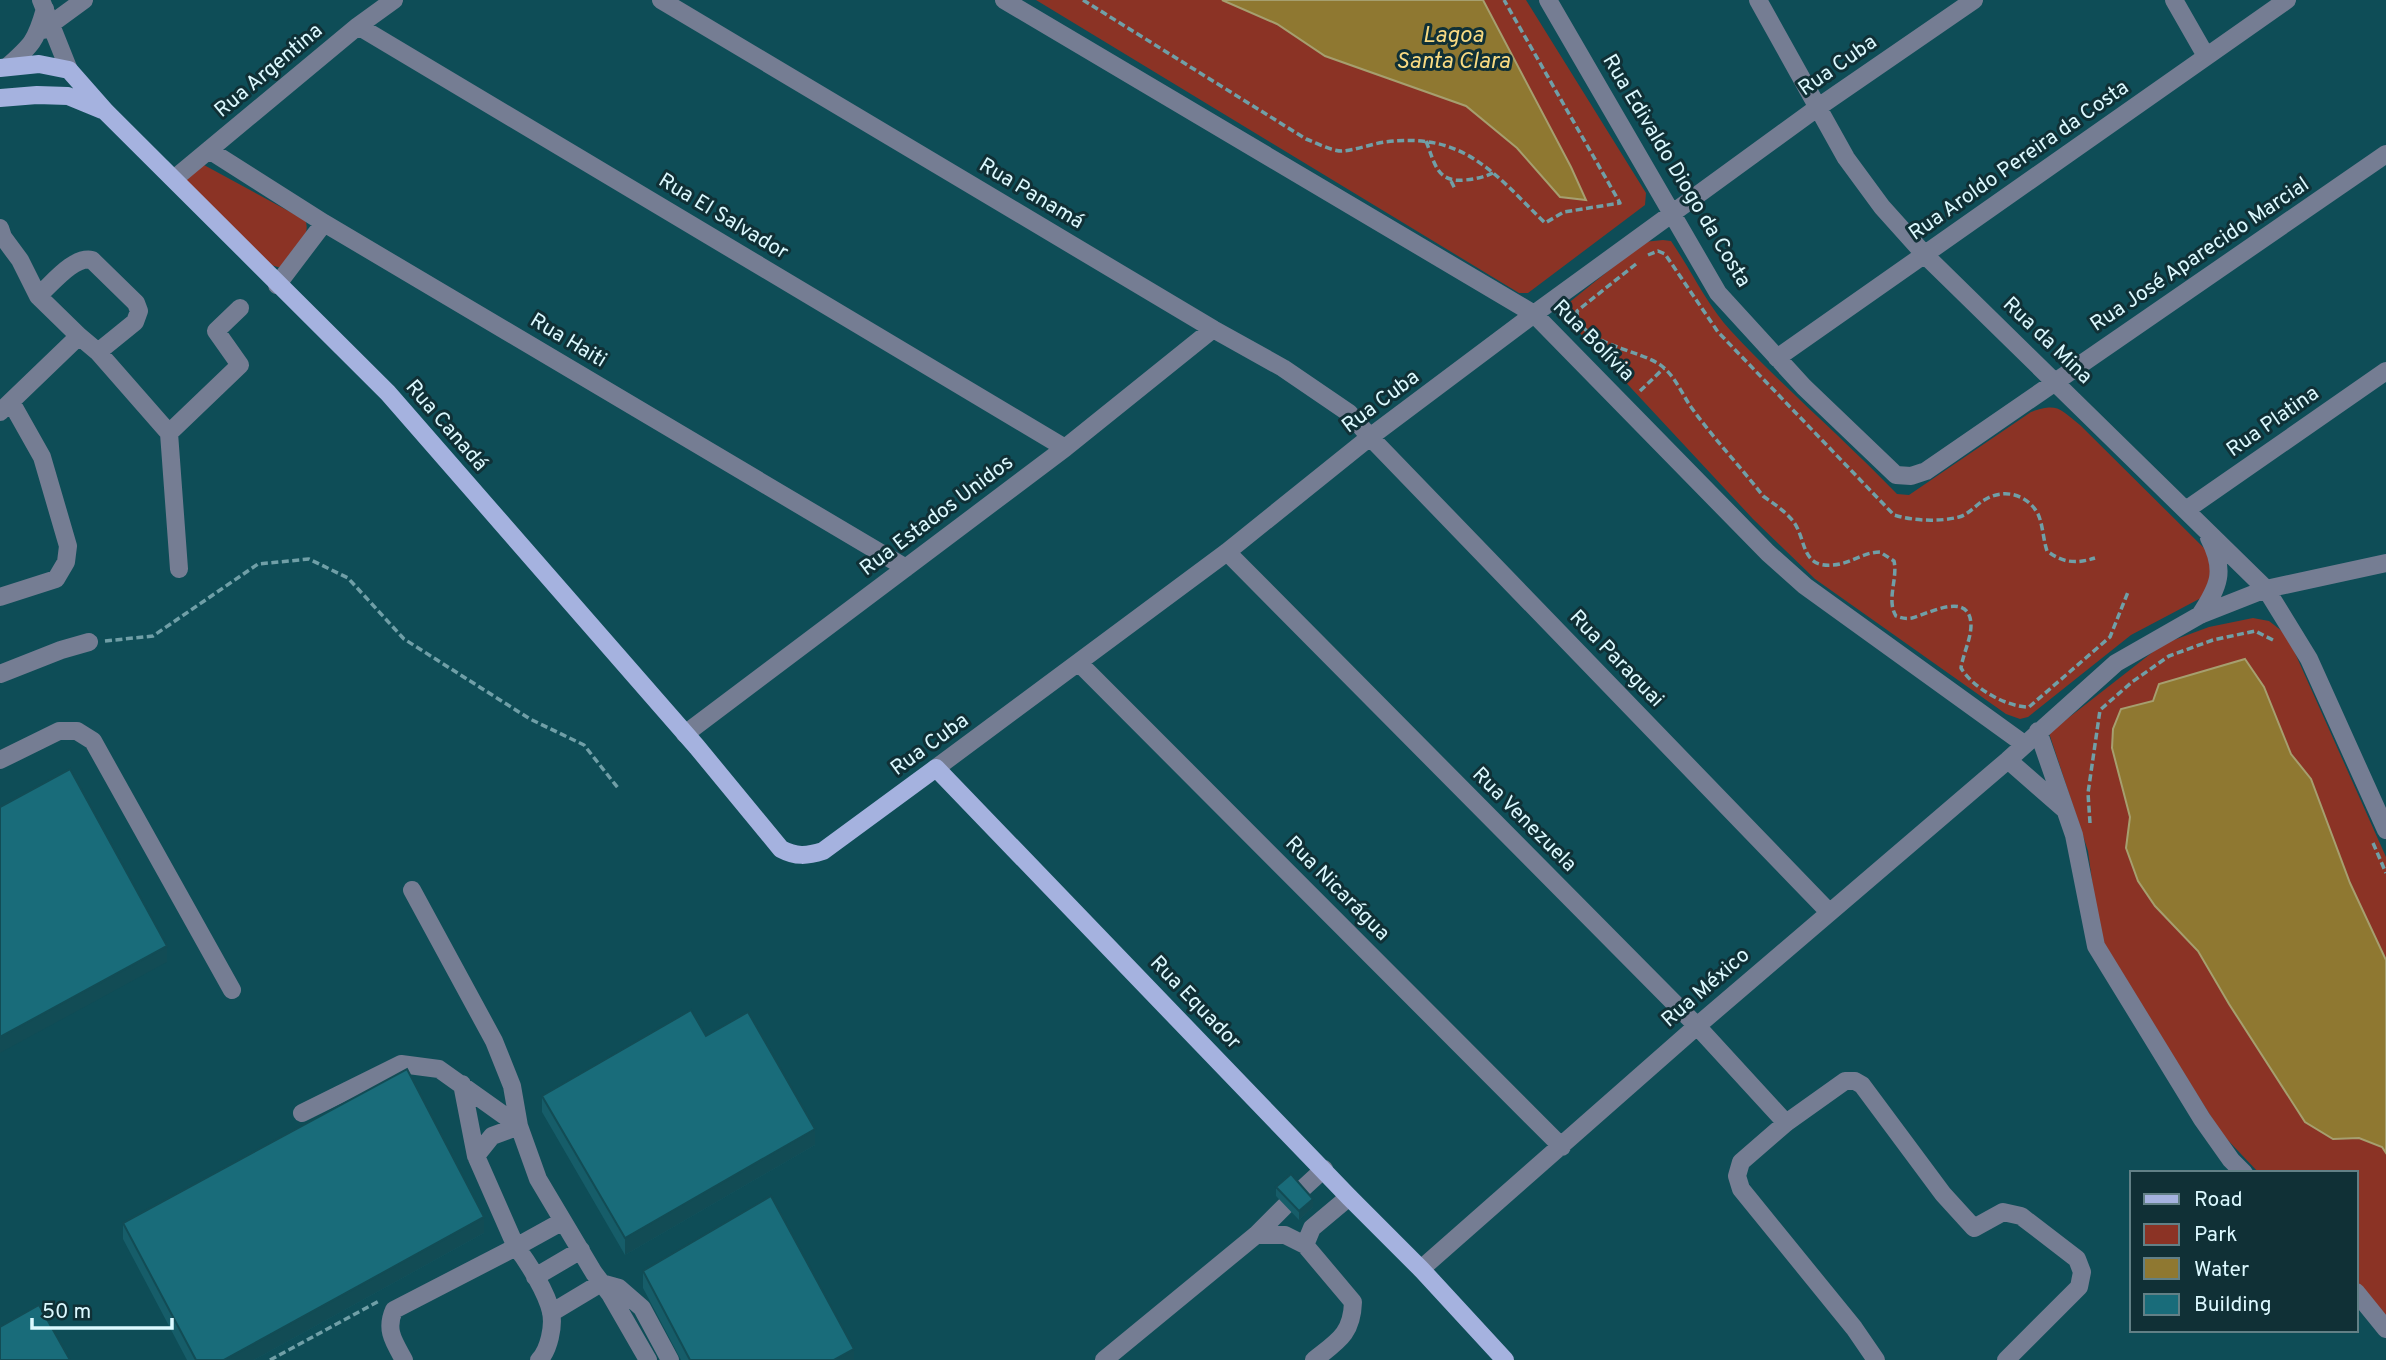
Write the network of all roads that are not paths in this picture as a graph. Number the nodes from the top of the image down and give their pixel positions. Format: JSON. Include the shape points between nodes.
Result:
{"nodes":[{"id":1,"x":84,"y":0,"type":"edge"},
{"id":2,"x":394,"y":0,"type":"edge"},
{"id":3,"x":661,"y":0,"type":"edge"},
{"id":4,"x":1004,"y":0,"type":"edge"},
{"id":5,"x":1548,"y":0,"type":"edge"},
{"id":6,"x":1758,"y":0,"type":"edge"},
{"id":7,"x":2174,"y":0,"type":"edge"},
{"id":8,"x":2287,"y":0,"type":"edge"},
{"id":9,"x":1968,"y":2,"type":"edge"},
{"id":10,"x":46,"y":11,"type":"edge"},
{"id":11,"x":358,"y":26,"type":"junction"},
{"id":12,"x":2206,"y":56,"type":"junction"},
{"id":13,"x":3,"y":67,"type":"edge"},
{"id":14,"x":69,"y":69,"type":"junction"},
{"id":15,"x":0,"y":97,"type":"edge"},
{"id":16,"x":1817,"y":108,"type":"junction"},
{"id":17,"x":106,"y":111,"type":"junction"},
{"id":18,"x":209,"y":150,"type":"junction"},
{"id":19,"x":2386,"y":154,"type":"edge"},
{"id":20,"x":174,"y":179,"type":"junction"},
{"id":21,"x":1672,"y":213,"type":"junction"},
{"id":22,"x":324,"y":223,"type":"junction"},
{"id":23,"x":0,"y":228,"type":"edge"},
{"id":24,"x":1926,"y":256,"type":"junction"},
{"id":25,"x":277,"y":285,"type":"junction"},
{"id":26,"x":38,"y":296,"type":"junction"},
{"id":27,"x":240,"y":308,"type":"dead end"},
{"id":28,"x":1534,"y":314,"type":"junction"},
{"id":29,"x":1213,"y":329,"type":"junction"},
{"id":30,"x":79,"y":336,"type":"junction"},
{"id":31,"x":98,"y":352,"type":"junction"},
{"id":32,"x":1777,"y":358,"type":"junction"},
{"id":33,"x":2386,"y":371,"type":"edge"},
{"id":34,"x":2056,"y":381,"type":"junction"},
{"id":35,"x":5,"y":407,"type":"edge"},
{"id":36,"x":169,"y":433,"type":"junction"},
{"id":37,"x":1370,"y":438,"type":"junction"},
{"id":38,"x":1065,"y":448,"type":"junction"},
{"id":39,"x":1896,"y":475,"type":"joint"},
{"id":40,"x":2186,"y":510,"type":"junction"},
{"id":41,"x":2203,"y":527,"type":"junction"},
{"id":42,"x":1227,"y":552,"type":"junction"},
{"id":43,"x":2386,"y":563,"type":"edge"},
{"id":44,"x":906,"y":568,"type":"junction"},
{"id":45,"x":179,"y":569,"type":"dead end"},
{"id":46,"x":2266,"y":589,"type":"junction"},
{"id":47,"x":0,"y":597,"type":"edge"},
{"id":48,"x":2200,"y":615,"type":"junction"},
{"id":49,"x":89,"y":642,"type":"road end"},
{"id":50,"x":1079,"y":663,"type":"junction"},
{"id":51,"x":0,"y":674,"type":"edge"},
{"id":52,"x":2038,"y":731,"type":"junction"},
{"id":53,"x":685,"y":734,"type":"junction"},
{"id":54,"x":2024,"y":744,"type":"junction"},
{"id":55,"x":0,"y":760,"type":"edge"},
{"id":56,"x":2008,"y":760,"type":"junction"},
{"id":57,"x":936,"y":768,"type":"junction"},
{"id":58,"x":2067,"y":811,"type":"junction"},
{"id":59,"x":2386,"y":830,"type":"edge"},
{"id":60,"x":823,"y":851,"type":"joint"},
{"id":61,"x":412,"y":890,"type":"dead end"},
{"id":62,"x":1829,"y":912,"type":"junction"},
{"id":63,"x":232,"y":990,"type":"dead end"},
{"id":64,"x":1696,"y":1026,"type":"junction"},
{"id":65,"x":462,"y":1084,"type":"junction"},
{"id":66,"x":302,"y":1112,"type":"dead end"},
{"id":67,"x":1786,"y":1123,"type":"junction"},
{"id":68,"x":519,"y":1126,"type":"junction"},
{"id":69,"x":1562,"y":1147,"type":"junction"},
{"id":70,"x":476,"y":1156,"type":"junction"},
{"id":71,"x":1324,"y":1169,"type":"junction"},
{"id":72,"x":2242,"y":1171,"type":"edge"},
{"id":73,"x":1299,"y":1192,"type":"edge"},
{"id":74,"x":1349,"y":1197,"type":"junction"},
{"id":75,"x":1286,"y":1206,"type":"edge"},
{"id":76,"x":563,"y":1221,"type":"junction"},
{"id":77,"x":1256,"y":1235,"type":"junction"},
{"id":78,"x":1305,"y":1245,"type":"junction"},
{"id":79,"x":516,"y":1247,"type":"junction"},
{"id":80,"x":581,"y":1250,"type":"junction"},
{"id":81,"x":1421,"y":1269,"type":"junction"},
{"id":82,"x":535,"y":1277,"type":"junction"},
{"id":83,"x":601,"y":1283,"type":"junction"},
{"id":84,"x":2358,"y":1294,"type":"edge"},
{"id":85,"x":551,"y":1313,"type":"junction"},
{"id":86,"x":2386,"y":1329,"type":"edge"},
{"id":87,"x":404,"y":1360,"type":"edge"},
{"id":88,"x":539,"y":1360,"type":"edge"},
{"id":89,"x":648,"y":1360,"type":"edge"},
{"id":90,"x":670,"y":1360,"type":"edge"},
{"id":91,"x":1104,"y":1360,"type":"edge"},
{"id":92,"x":1314,"y":1360,"type":"edge"},
{"id":93,"x":1505,"y":1360,"type":"edge"},
{"id":94,"x":1876,"y":1360,"type":"edge"},
{"id":95,"x":2006,"y":1360,"type":"edge"}],
"edges":[{"from":1,"to":10,"type":"street"},
{"from":2,"to":11,"type":"street","name":"Rua Argentina"},
{"from":3,"to":29,"type":"street","name":"Rua Panamá"},
{"from":4,"to":28,"type":"street","name":"Rua Bolívia"},
{"from":5,"to":21,"type":"street","name":"Rua Edivaldo Diogo da Costa"},
{"from":6,"to":16,"type":"street","name":"Rua da Mina"},
{"from":7,"to":12,"type":"street"},
{"from":8,"to":12,"type":"street","name":"Rua Aroldo Pereira da Costa"},
{"from":9,"to":16,"type":"street","name":"Rua Cuba"},
{"from":10,"to":13,"type":"street","via":[[32,45]]},
{"from":10,"to":14,"type":"street","name":"Rua Canadá"},
{"from":11,"to":18,"type":"street","name":"Rua Argentina"},
{"from":11,"to":38,"type":"street","name":"Rua El Salvador"},
{"from":12,"to":24,"type":"street","name":"Rua Aroldo Pereira da Costa"},
{"from":13,"to":14,"type":"main road","via":[[39,64]]},
{"from":14,"to":17,"type":"main road","name":"Rua Canadá"},
{"from":15,"to":17,"type":"main road","via":[[68,96]]},
{"from":16,"to":21,"type":"street","name":"Rua Cuba"},
{"from":16,"to":24,"type":"street","name":"Rua da Mina","via":[[1846,158]]},
{"from":17,"to":20,"type":"main road","name":"Rua Canadá"},
{"from":18,"to":20,"type":"street","name":"Rua Argentina"},
{"from":18,"to":22,"type":"street","name":"Rua Haiti"},
{"from":19,"to":34,"type":"street","name":"Rua José Aparecido Marcial"},
{"from":20,"to":25,"type":"main road","name":"Rua Canadá"},
{"from":21,"to":28,"type":"street","name":"Rua Cuba"},
{"from":21,"to":32,"type":"street","name":"Rua Edivaldo Diogo da Costa","via":[[1718,293]]},
{"from":22,"to":25,"type":"street"},
{"from":22,"to":44,"type":"street","name":"Rua Haiti"},
{"from":23,"to":26,"type":"street"},
{"from":24,"to":32,"type":"street","name":"Rua Aroldo Pereira da Costa"},
{"from":24,"to":34,"type":"street","name":"Rua da Mina"},
{"from":25,"to":53,"type":"main road","name":"Rua Canadá","via":[[388,393]]},
{"from":26,"to":30,"type":"street"},
{"from":26,"to":31,"type":"street","via":[[77,262],[92,260],[136,303],[139,312],[135,322]]},
{"from":27,"to":36,"type":"street","via":[[216,331],[240,365]]},
{"from":28,"to":37,"type":"street","name":"Rua Cuba"},
{"from":28,"to":54,"type":"street","name":"Rua Bolívia","via":[[1805,586]]},
{"from":29,"to":37,"type":"street","name":"Rua Panamá","via":[[1349,412]]},
{"from":29,"to":38,"type":"street","name":"Rua Estados Unidos"},
{"from":30,"to":31,"type":"street"},
{"from":30,"to":35,"type":"street"},
{"from":31,"to":36,"type":"street"},
{"from":32,"to":39,"type":"street","name":"Rua Edivaldo Diogo da Costa"},
{"from":33,"to":40,"type":"street","name":"Rua Platina"},
{"from":34,"to":39,"type":"street","name":"Rua José Aparecido Marcial","via":[[1926,471]]},
{"from":34,"to":40,"type":"street","name":"Rua da Mina"},
{"from":35,"to":47,"type":"street","via":[[42,457],[68,546],[66,562],[56,579]]},
{"from":36,"to":45,"type":"street"},
{"from":37,"to":42,"type":"street","name":"Rua Cuba"},
{"from":37,"to":62,"type":"street","name":"Rua Paraguai"},
{"from":38,"to":44,"type":"street","name":"Rua Estados Unidos"},
{"from":40,"to":41,"type":"street","name":"Rua da Mina"},
{"from":41,"to":46,"type":"street","name":"Rua da Mina"},
{"from":41,"to":48,"type":"street","via":[[2217,553],[2220,574],[2216,591]]},
{"from":42,"to":50,"type":"street","name":"Rua Cuba"},
{"from":42,"to":64,"type":"street","name":"Rua Venezuela"},
{"from":43,"to":46,"type":"street","name":"Rua México"},
{"from":44,"to":53,"type":"street","name":"Rua Estados Unidos"},
{"from":46,"to":48,"type":"street","name":"Rua México"},
{"from":46,"to":59,"type":"street","name":"Rua da Mina","via":[[2309,659]]},
{"from":48,"to":52,"type":"street","name":"Rua México","via":[[2116,663]]},
{"from":49,"to":51,"type":"street"},
{"from":50,"to":57,"type":"street","name":"Rua Cuba"},
{"from":50,"to":69,"type":"street","name":"Rua Nicarágua"},
{"from":52,"to":54,"type":"street","name":"Rua México"},
{"from":52,"to":58,"type":"street"},
{"from":53,"to":60,"type":"main road","name":"Rua Canadá","via":[[781,849],[793,856]]},
{"from":54,"to":56,"type":"street","name":"Rua México"},
{"from":55,"to":63,"type":"street","via":[[59,731],[77,731],[93,741]]},
{"from":56,"to":58,"type":"street"},
{"from":56,"to":62,"type":"street","name":"Rua México"},
{"from":57,"to":60,"type":"main road","name":"Rua Cuba"},
{"from":57,"to":71,"type":"main road","name":"Rua Equador"},
{"from":58,"to":72,"type":"street","via":[[2096,946],[2202,1119]]},
{"from":61,"to":68,"type":"street","via":[[494,1041],[512,1086]]},
{"from":62,"to":64,"type":"street","name":"Rua México"},
{"from":64,"to":67,"type":"street","name":"Rua Venezuela"},
{"from":64,"to":69,"type":"street","name":"Rua México"},
{"from":65,"to":66,"type":"street","via":[[439,1069],[401,1064]]},
{"from":65,"to":68,"type":"street"},
{"from":65,"to":70,"type":"street"},
{"from":67,"to":94,"type":"street","via":[[1741,1162],[1737,1176],[1741,1189]]},
{"from":67,"to":95,"type":"street","via":[[1845,1081],[1855,1081],[1974,1228],[2003,1212],[2021,1216],[2077,1259],[2082,1272],[2079,1287]]},
{"from":68,"to":70,"type":"street","via":[[492,1136]]},
{"from":68,"to":76,"type":"street","via":[[538,1179]]},
{"from":69,"to":81,"type":"street","name":"Rua México"},
{"from":70,"to":79,"type":"street"},
{"from":71,"to":73,"type":"street"},
{"from":71,"to":74,"type":"main road","name":"Rua Equador"},
{"from":74,"to":78,"type":"street","via":[[1312,1228]]},
{"from":74,"to":81,"type":"main road","name":"Rua Equador"},
{"from":75,"to":77,"type":"street"},
{"from":76,"to":79,"type":"street"},
{"from":76,"to":80,"type":"street"},
{"from":77,"to":78,"type":"street","via":[[1285,1235]]},
{"from":77,"to":91,"type":"street"},
{"from":78,"to":92,"type":"street","via":[[1353,1302],[1353,1320],[1343,1336]]},
{"from":79,"to":82,"type":"street"},
{"from":79,"to":87,"type":"street","via":[[394,1310],[389,1332]]},
{"from":80,"to":82,"type":"street"},
{"from":80,"to":83,"type":"street"},
{"from":81,"to":93,"type":"main road","name":"Rua Equador"},
{"from":82,"to":85,"type":"street"},
{"from":83,"to":85,"type":"street"},
{"from":83,"to":89,"type":"street"},
{"from":83,"to":90,"type":"street","via":[[619,1288],[642,1308]]},
{"from":84,"to":86,"type":"street"},
{"from":85,"to":88,"type":"street","via":[[548,1344]]}]}
